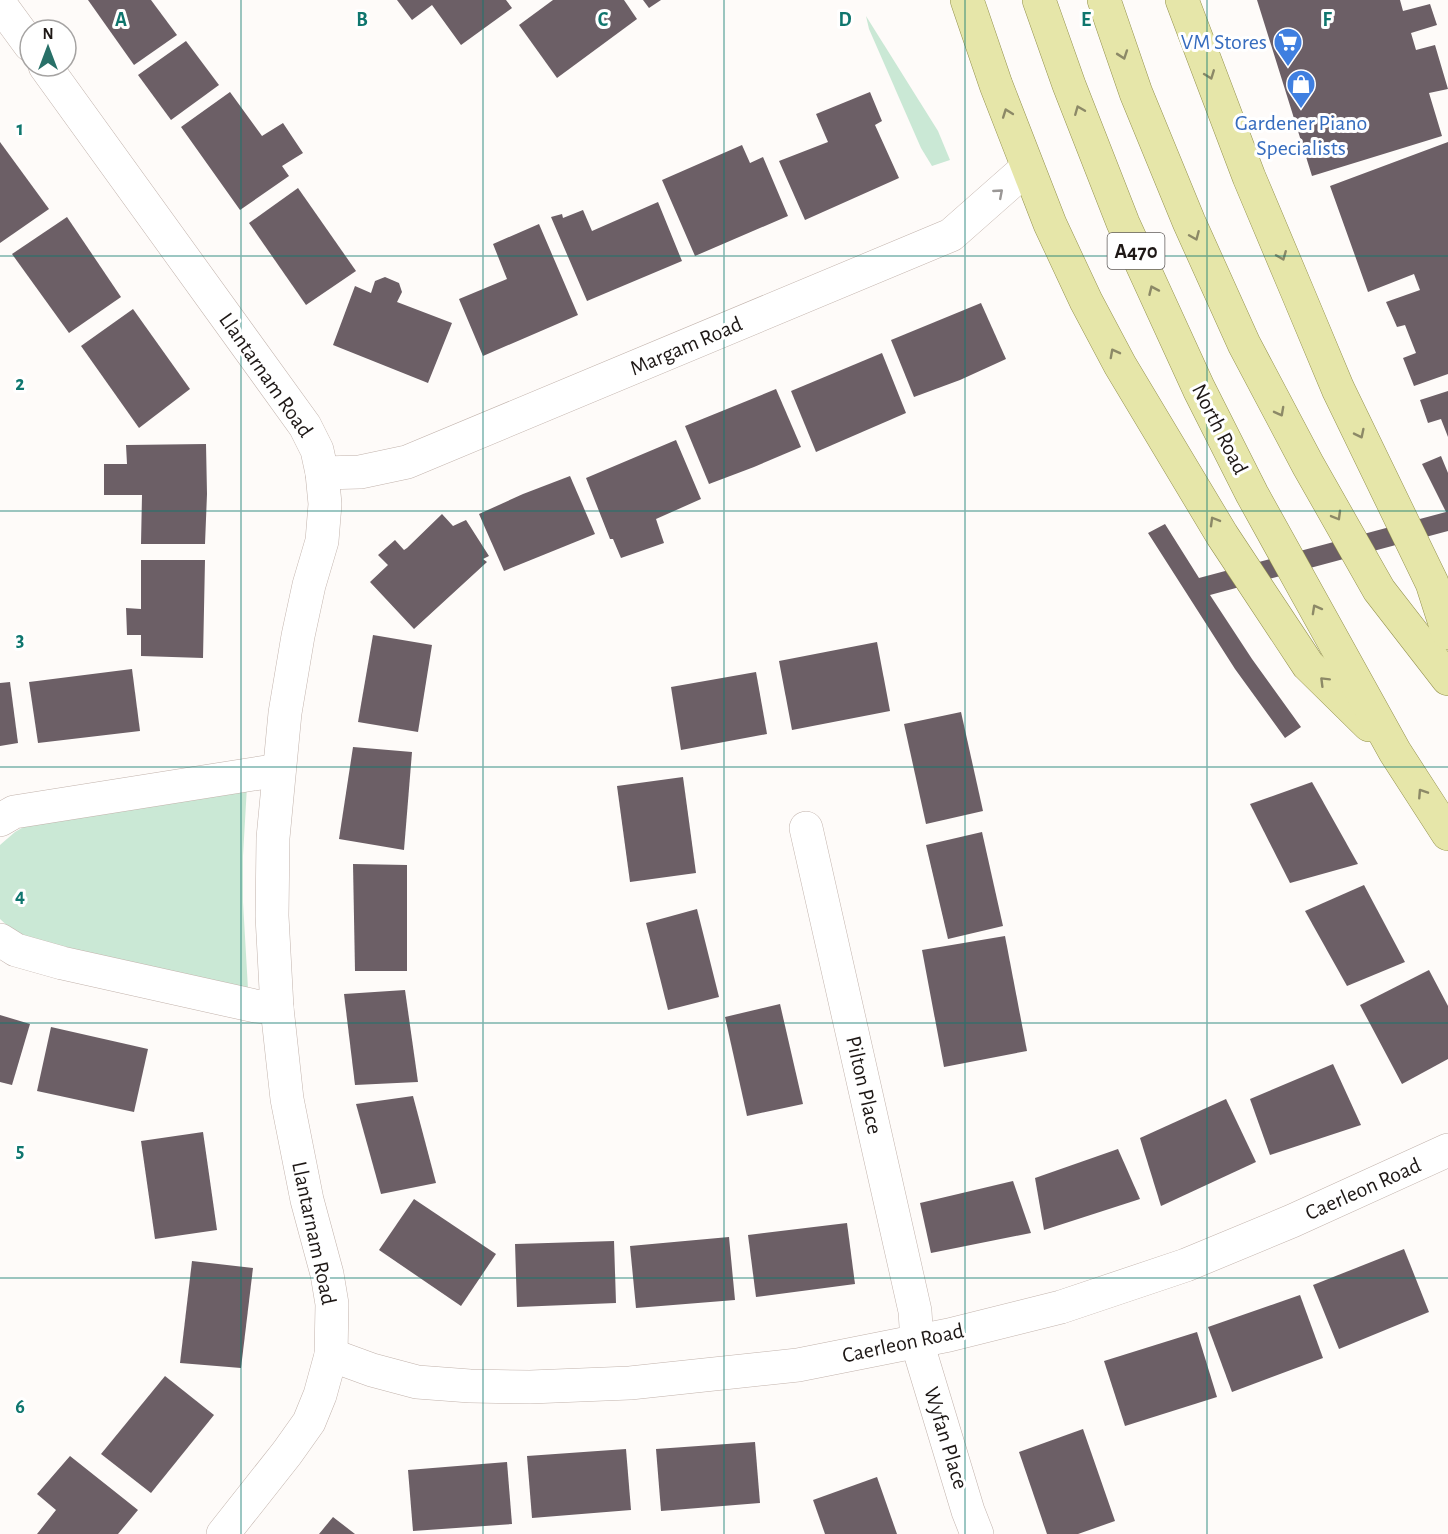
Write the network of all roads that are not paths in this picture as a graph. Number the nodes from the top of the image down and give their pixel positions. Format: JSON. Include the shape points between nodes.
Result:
{"nodes":[{"id":1,"x":967,"y":0,"type":"edge"},
{"id":2,"x":1039,"y":0,"type":"edge"},
{"id":3,"x":1104,"y":0,"type":"edge"},
{"id":4,"x":1182,"y":0,"type":"edge"},
{"id":5,"x":0,"y":4,"type":"edge"},
{"id":6,"x":18,"y":29,"type":"edge"},
{"id":7,"x":54,"y":78,"type":"edge"},
{"id":8,"x":1027,"y":168,"type":"junction"},
{"id":9,"x":322,"y":473,"type":"junction"},
{"id":10,"x":1440,"y":580,"type":"edge"},
{"id":11,"x":1448,"y":633,"type":"edge"},
{"id":12,"x":1448,"y":679,"type":"edge"},
{"id":13,"x":1395,"y":752,"type":"junction"},
{"id":14,"x":279,"y":770,"type":"junction"},
{"id":15,"x":0,"y":820,"type":"edge"},
{"id":16,"x":806,"y":828,"type":"dead end"},
{"id":17,"x":1448,"y":834,"type":"edge"},
{"id":18,"x":0,"y":940,"type":"edge"},
{"id":19,"x":277,"y":1008,"type":"junction"},
{"id":20,"x":1448,"y":1150,"type":"edge"},
{"id":21,"x":917,"y":1342,"type":"junction"},
{"id":22,"x":331,"y":1355,"type":"junction"},
{"id":23,"x":223,"y":1534,"type":"edge"},
{"id":24,"x":977,"y":1534,"type":"edge"}],
"edges":[{"from":8,"to":1,"type":"main road","one_way":true},
{"from":13,"to":2,"type":"main road","name":"North Road","number":"A470","one_way":true,"via":[[1252,494],[1194,379],[1123,223]]},
{"from":3,"to":12,"type":"main road","number":"A470","one_way":true,"via":[[1136,93],[1244,344],[1379,590]]},
{"from":4,"to":10,"type":"main road","one_way":true,"via":[[1249,177],[1333,378]]},
{"from":5,"to":6,"type":"street"},
{"from":7,"to":9,"type":"street","name":"Llantarnam Road","via":[[305,426],[317,450]]},
{"from":9,"to":8,"type":"street","name":"Margam Road","one_way":true,"via":[[360,472],[407,462],[951,235]]},
{"from":13,"to":8,"type":"main road","one_way":true,"via":[[1308,665],[1222,535],[1120,365],[1086,301]]},
{"from":9,"to":14,"type":"street","name":"Llantarnam Road","via":[[322,541],[298,636]]},
{"from":10,"to":11,"type":"main road"},
{"from":17,"to":13,"type":"main road","name":"North Road","number":"A470","one_way":true},
{"from":14,"to":15,"type":"street","via":[[14,812]]},
{"from":14,"to":19,"type":"street","name":"Llantarnam Road","via":[[272,916]]},
{"from":16,"to":21,"type":"street","name":"Pilton Place","via":[[915,1311]]},
{"from":18,"to":19,"type":"street","via":[[16,950],[62,963]]},
{"from":19,"to":22,"type":"street","name":"Llantarnam Road","via":[[293,1132],[332,1304]]},
{"from":20,"to":21,"type":"street","name":"Caerleon Road","via":[[1186,1265],[1061,1307]]},
{"from":21,"to":22,"type":"street","name":"Caerleon Road","via":[[787,1366],[630,1383],[530,1387],[417,1382]]},
{"from":21,"to":24,"type":"street","name":"Wyfan Place"},
{"from":22,"to":23,"type":"street","name":"Llantarnam Road","via":[[309,1422]]}]}
